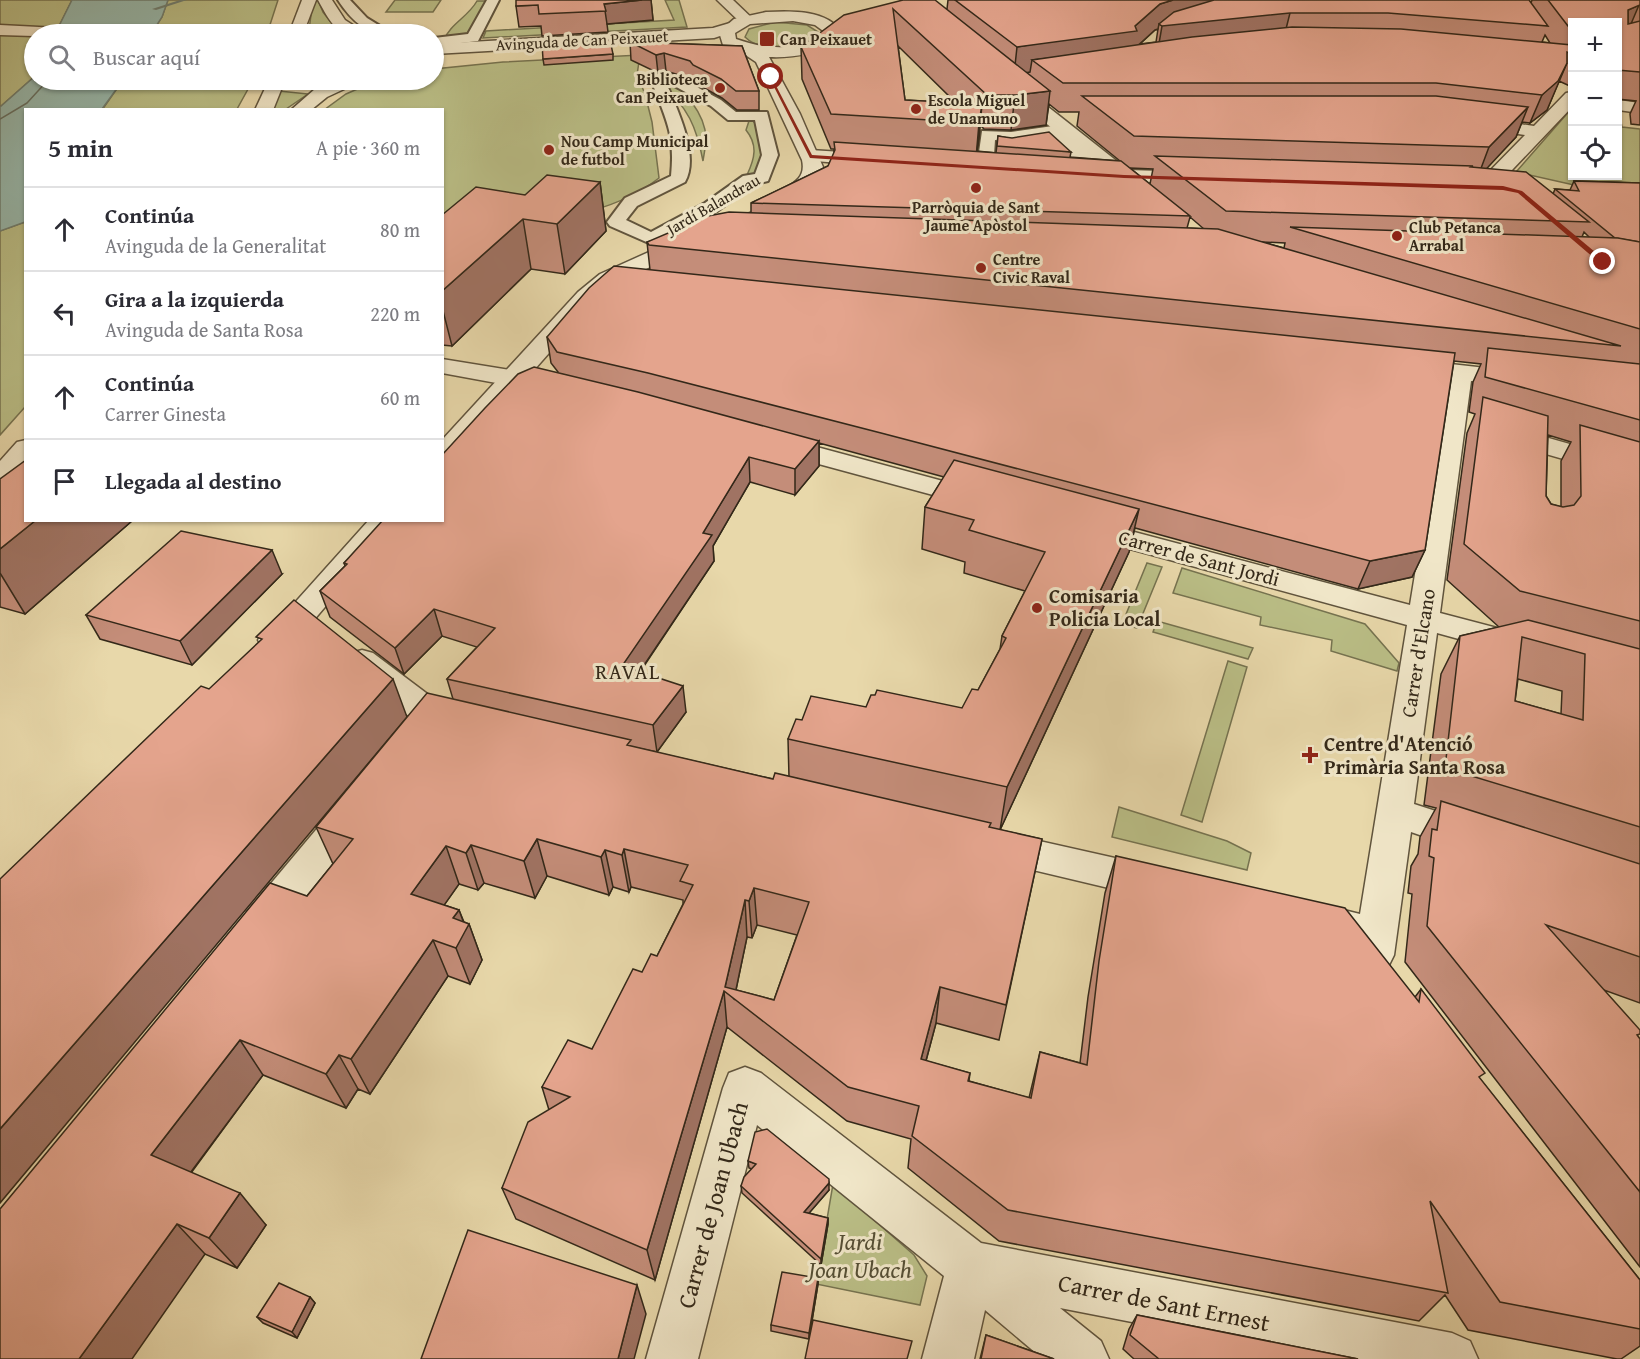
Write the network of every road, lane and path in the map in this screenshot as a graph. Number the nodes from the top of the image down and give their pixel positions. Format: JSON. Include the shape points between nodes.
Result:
{"nodes":[{"id":1,"x":309,"y":0,"type":"edge"},
{"id":2,"x":325,"y":0,"type":"edge"},
{"id":3,"x":344,"y":0,"type":"edge"},
{"id":4,"x":493,"y":0,"type":"edge"},
{"id":5,"x":724,"y":0,"type":"edge"},
{"id":6,"x":840,"y":16,"type":"edge"},
{"id":7,"x":812,"y":19,"type":"junction"},
{"id":8,"x":746,"y":20,"type":"junction"},
{"id":9,"x":300,"y":24,"type":"edge"},
{"id":10,"x":341,"y":24,"type":"edge"},
{"id":11,"x":366,"y":24,"type":"edge"},
{"id":12,"x":0,"y":30,"type":"edge"},
{"id":13,"x":24,"y":31,"type":"edge"},
{"id":14,"x":854,"y":33,"type":"edge"},
{"id":15,"x":734,"y":39,"type":"junction"},
{"id":16,"x":444,"y":41,"type":"edge"},
{"id":17,"x":0,"y":42,"type":"edge"},
{"id":18,"x":826,"y":42,"type":"junction"},
{"id":19,"x":24,"y":43,"type":"edge"},
{"id":20,"x":444,"y":48,"type":"edge"},
{"id":21,"x":810,"y":49,"type":"junction"},
{"id":22,"x":444,"y":58,"type":"edge"},
{"id":23,"x":1032,"y":80,"type":"edge"},
{"id":24,"x":273,"y":90,"type":"edge"},
{"id":25,"x":327,"y":90,"type":"edge"},
{"id":26,"x":784,"y":100,"type":"junction"},
{"id":27,"x":1568,"y":102,"type":"edge"},
{"id":28,"x":1622,"y":106,"type":"edge"},
{"id":29,"x":265,"y":108,"type":"edge"},
{"id":30,"x":302,"y":108,"type":"edge"},
{"id":31,"x":1640,"y":108,"type":"edge"},
{"id":32,"x":762,"y":115,"type":"joint"},
{"id":33,"x":1084,"y":119,"type":"edge"},
{"id":34,"x":1054,"y":120,"type":"junction"},
{"id":35,"x":1459,"y":122,"type":"edge"},
{"id":36,"x":1538,"y":132,"type":"junction"},
{"id":37,"x":810,"y":156,"type":"junction"},
{"id":38,"x":890,"y":161,"type":"edge"},
{"id":39,"x":978,"y":163,"type":"junction"},
{"id":40,"x":1124,"y":176,"type":"junction"},
{"id":41,"x":1213,"y":178,"type":"edge"},
{"id":42,"x":1511,"y":190,"type":"edge"},
{"id":43,"x":1150,"y":198,"type":"edge"},
{"id":44,"x":762,"y":210,"type":"edge"},
{"id":45,"x":704,"y":236,"type":"edge"},
{"id":46,"x":608,"y":279,"type":"junction"},
{"id":47,"x":648,"y":284,"type":"edge"},
{"id":48,"x":1389,"y":364,"type":"edge"},
{"id":49,"x":444,"y":366,"type":"edge"},
{"id":50,"x":1460,"y":372,"type":"junction"},
{"id":51,"x":513,"y":378,"type":"junction"},
{"id":52,"x":1539,"y":381,"type":"edge"},
{"id":53,"x":572,"y":390,"type":"edge"},
{"id":54,"x":1453,"y":418,"type":"junction"},
{"id":55,"x":752,"y":437,"type":"edge"},
{"id":56,"x":24,"y":450,"type":"edge"},
{"id":57,"x":444,"y":454,"type":"edge"},
{"id":58,"x":1640,"y":473,"type":"edge"},
{"id":59,"x":0,"y":478,"type":"edge"},
{"id":60,"x":1011,"y":508,"type":"edge"},
{"id":61,"x":384,"y":522,"type":"edge"},
{"id":62,"x":1068,"y":523,"type":"edge"},
{"id":63,"x":1424,"y":619,"type":"junction"},
{"id":64,"x":322,"y":630,"type":"junction"},
{"id":65,"x":1541,"y":651,"type":"edge"},
{"id":66,"x":250,"y":662,"type":"edge"},
{"id":67,"x":488,"y":728,"type":"edge"},
{"id":68,"x":374,"y":785,"type":"edge"},
{"id":69,"x":1394,"y":812,"type":"junction"},
{"id":70,"x":968,"y":840,"type":"edge"},
{"id":71,"x":1501,"y":847,"type":"edge"},
{"id":72,"x":1186,"y":890,"type":"edge"},
{"id":73,"x":1290,"y":914,"type":"edge"},
{"id":74,"x":1376,"y":935,"type":"junction"},
{"id":75,"x":239,"y":950,"type":"edge"},
{"id":76,"x":1396,"y":986,"type":"edge"},
{"id":77,"x":971,"y":1266,"type":"junction"},
{"id":78,"x":672,"y":1359,"type":"edge"},
{"id":79,"x":948,"y":1359,"type":"edge"},
{"id":80,"x":1083,"y":1359,"type":"edge"},
{"id":81,"x":1452,"y":1359,"type":"edge"}],
"edges":[{"from":1,"to":9,"type":"street"},
{"from":2,"to":10,"type":"street"},
{"from":3,"to":11,"type":"street"},
{"from":4,"to":16,"type":"street","via":[[473,38]]},
{"from":5,"to":8,"type":"street"},
{"from":6,"to":7,"type":"street"},
{"from":7,"to":8,"type":"street","via":[[782,16]]},
{"from":7,"to":18,"type":"street","via":[[823,22],[834,32]]},
{"from":8,"to":15,"type":"street"},
{"from":12,"to":13,"type":"street"},
{"from":14,"to":18,"type":"street"},
{"from":15,"to":20,"type":"street","name":"Avinguda de Can Peixauet","via":[[714,33]]},
{"from":15,"to":21,"type":"street","via":[[776,52]]},
{"from":15,"to":22,"type":"street","name":"Avinguda de Can Peixauet"},
{"from":15,"to":26,"type":"street","via":[[762,58]]},
{"from":17,"to":19,"type":"street"},
{"from":18,"to":21,"type":"street"},
{"from":21,"to":26,"type":"street","via":[[793,70]]},
{"from":23,"to":34,"type":"street","via":[[1005,81]]},
{"from":24,"to":29,"type":"street"},
{"from":25,"to":30,"type":"street"},
{"from":26,"to":37,"type":"street"},
{"from":27,"to":36,"type":"street"},
{"from":28,"to":31,"type":"street"},
{"from":32,"to":32,"type":"street","name":"Jardí Balandrau","via":[[771,155],[762,177],[749,180],[711,207],[651,239],[616,222],[631,202],[679,178],[679,132],[660,85],[665,77],[686,84],[682,85],[733,117]]},
{"from":33,"to":34,"type":"street"},
{"from":34,"to":40,"type":"street"},
{"from":35,"to":36,"type":"street"},
{"from":36,"to":42,"type":"street","via":[[1479,186]]},
{"from":37,"to":38,"type":"street"},
{"from":37,"to":44,"type":"street","via":[[813,167],[800,189]]},
{"from":39,"to":39,"type":"street","via":[[988,134],[1011,137],[1053,131],[1086,161],[1079,166]]},
{"from":39,"to":40,"type":"street"},
{"from":40,"to":41,"type":"street"},
{"from":40,"to":43,"type":"street"},
{"from":45,"to":46,"type":"street"},
{"from":46,"to":47,"type":"street"},
{"from":46,"to":51,"type":"street","via":[[586,297]]},
{"from":48,"to":50,"type":"street"},
{"from":49,"to":51,"type":"street"},
{"from":50,"to":52,"type":"street"},
{"from":50,"to":54,"type":"street","name":"Carrer d'Elcano"},
{"from":51,"to":53,"type":"street"},
{"from":51,"to":57,"type":"street"},
{"from":54,"to":58,"type":"street","via":[[1546,457]]},
{"from":54,"to":63,"type":"street","name":"Carrer d'Elcano"},
{"from":55,"to":60,"type":"street"},
{"from":56,"to":59,"type":"street"},
{"from":61,"to":64,"type":"street"},
{"from":62,"to":63,"type":"street","name":"Carrer de Sant Jordi"},
{"from":63,"to":65,"type":"street","name":"Carrer de Sant Jordi"},
{"from":63,"to":69,"type":"street","name":"Carrer d'Elcano"},
{"from":64,"to":66,"type":"street"},
{"from":64,"to":67,"type":"street","via":[[421,727]]},
{"from":68,"to":75,"type":"street"},
{"from":69,"to":71,"type":"street"},
{"from":69,"to":74,"type":"street","name":"Carrer d'Elcano"},
{"from":70,"to":72,"type":"street"},
{"from":73,"to":74,"type":"street"},
{"from":74,"to":76,"type":"street","name":"Carrer d'Elcano","via":[[1374,957]]},
{"from":77,"to":78,"type":"street","name":"Carrer de Joan Ubach","via":[[745,1088]]},
{"from":77,"to":79,"type":"street"},
{"from":77,"to":80,"type":"street","name":"Carrer de Joan Ubach"},
{"from":77,"to":81,"type":"street","name":"Carrer de Sant Ernest"}]}
